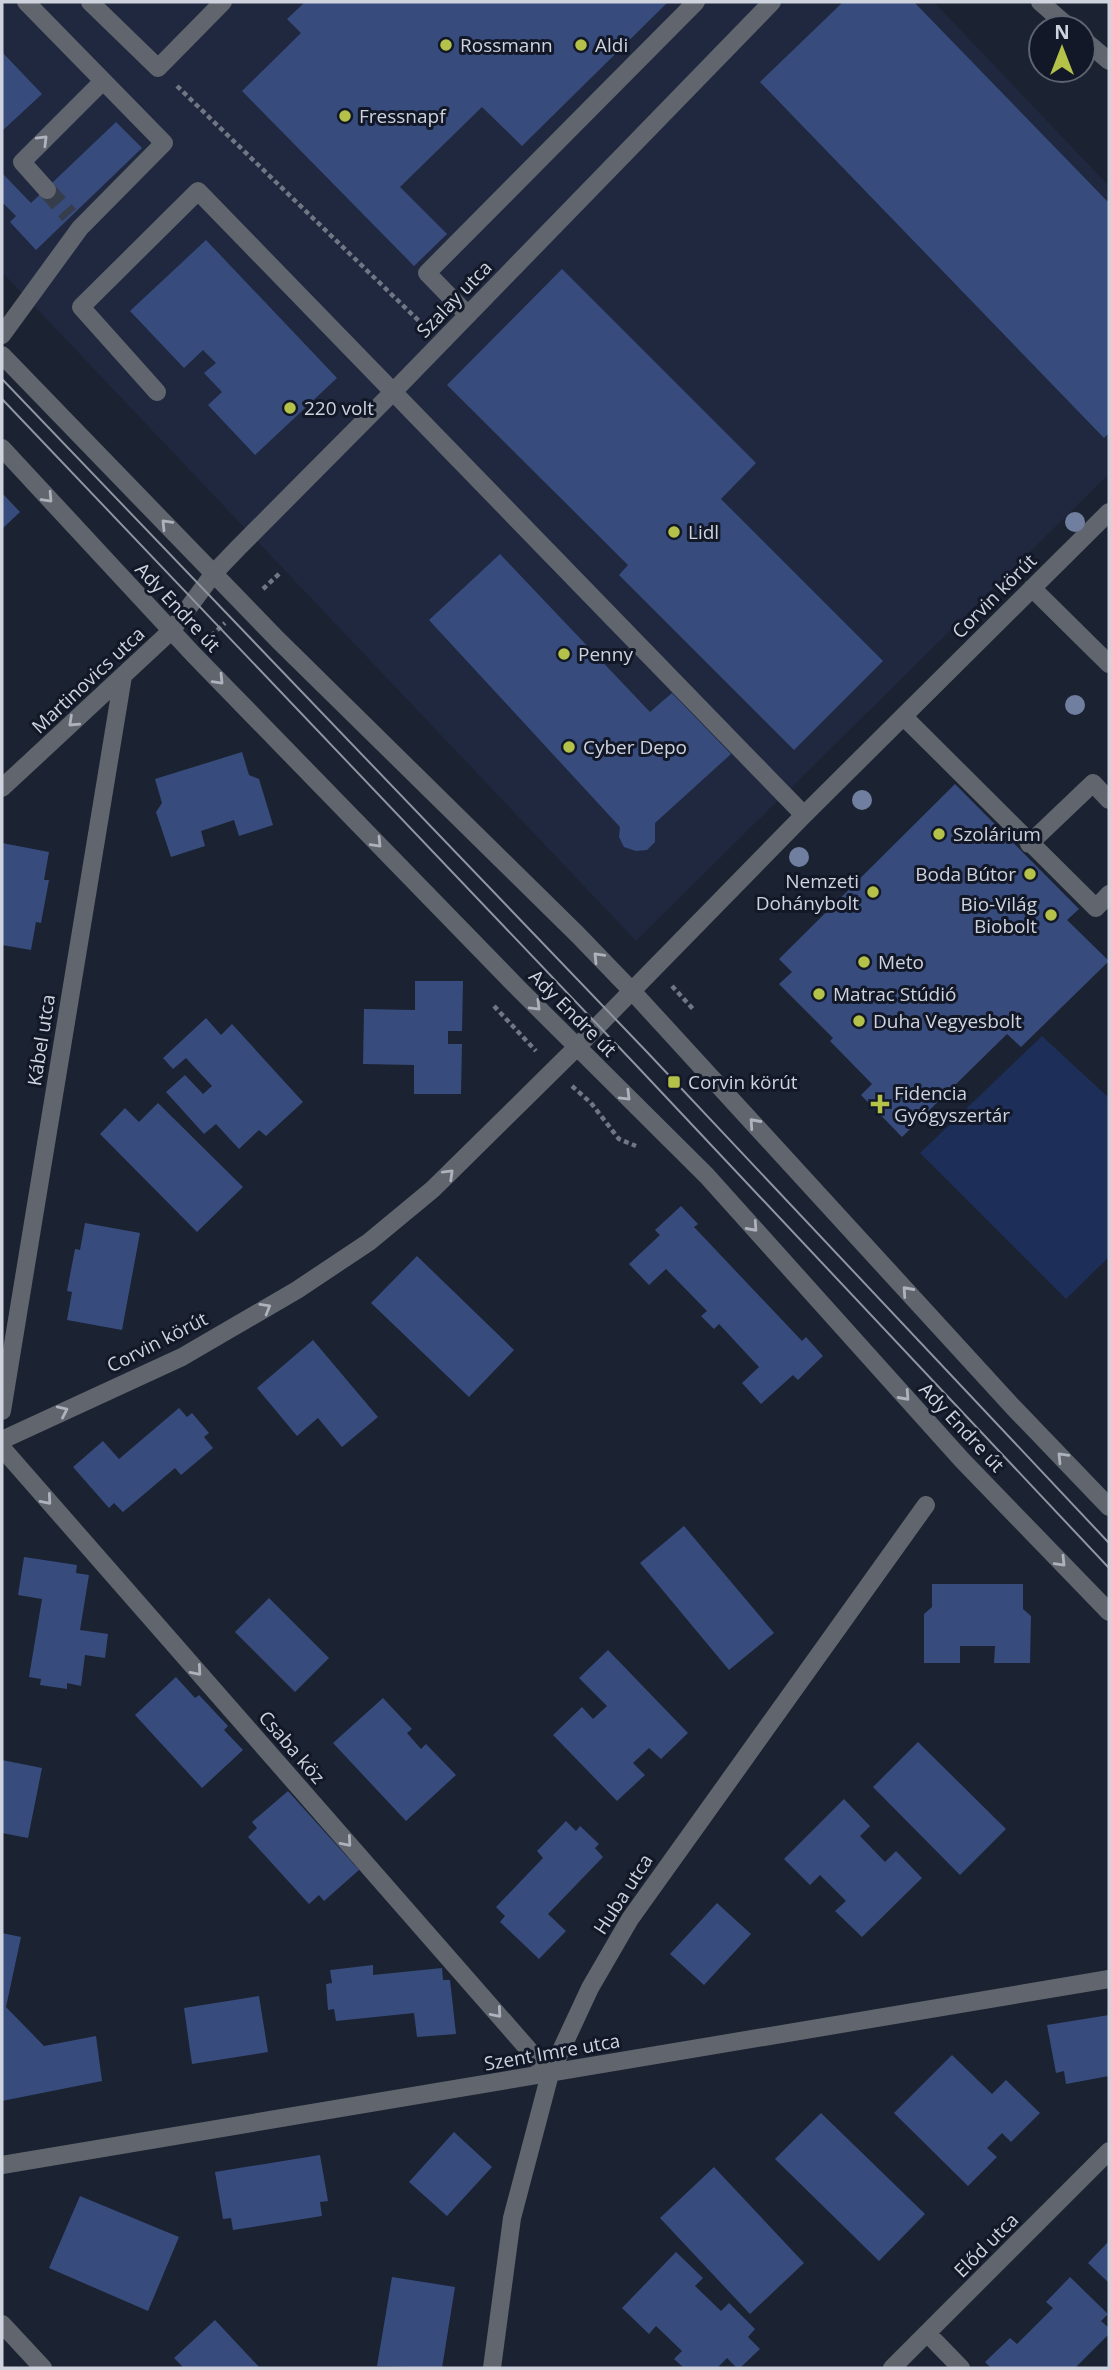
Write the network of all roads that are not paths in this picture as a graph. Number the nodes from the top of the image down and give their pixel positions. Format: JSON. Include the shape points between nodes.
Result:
{"nodes":[{"id":1,"x":26,"y":2,"type":"edge"},
{"id":2,"x":223,"y":2,"type":"edge"},
{"id":3,"x":696,"y":2,"type":"edge"},
{"id":4,"x":772,"y":2,"type":"edge"},
{"id":5,"x":1040,"y":2,"type":"edge"},
{"id":6,"x":98,"y":4,"type":"edge"},
{"id":7,"x":1054,"y":14,"type":"edge"},
{"id":8,"x":103,"y":81,"type":"junction"},
{"id":9,"x":47,"y":190,"type":"tunnel mouth"},
{"id":10,"x":468,"y":315,"type":"junction"},
{"id":11,"x":2,"y":335,"type":"edge"},
{"id":12,"x":2,"y":355,"type":"edge"},
{"id":13,"x":157,"y":392,"type":"dead end"},
{"id":14,"x":393,"y":392,"type":"junction"},
{"id":15,"x":2,"y":448,"type":"edge"},
{"id":16,"x":1109,"y":512,"type":"edge"},
{"id":17,"x":214,"y":573,"type":"junction"},
{"id":18,"x":1032,"y":588,"type":"junction"},
{"id":19,"x":172,"y":630,"type":"junction"},
{"id":20,"x":1109,"y":664,"type":"edge"},
{"id":21,"x":122,"y":676,"type":"junction"},
{"id":22,"x":904,"y":717,"type":"junction"},
{"id":23,"x":2,"y":788,"type":"edge"},
{"id":24,"x":1109,"y":800,"type":"edge"},
{"id":25,"x":804,"y":815,"type":"junction"},
{"id":26,"x":1029,"y":844,"type":"junction"},
{"id":27,"x":1109,"y":894,"type":"edge"},
{"id":28,"x":632,"y":992,"type":"junction"},
{"id":29,"x":577,"y":1047,"type":"junction"},
{"id":30,"x":2,"y":1411,"type":"edge"},
{"id":31,"x":2,"y":1440,"type":"edge"},
{"id":32,"x":2,"y":1448,"type":"edge"},
{"id":33,"x":926,"y":1505,"type":"dead end"},
{"id":34,"x":1109,"y":1507,"type":"edge"},
{"id":35,"x":1109,"y":1612,"type":"edge"},
{"id":36,"x":1109,"y":1979,"type":"edge"},
{"id":37,"x":550,"y":2074,"type":"junction"},
{"id":38,"x":1109,"y":2151,"type":"edge"},
{"id":39,"x":2,"y":2165,"type":"edge"},
{"id":40,"x":2,"y":2325,"type":"edge"},
{"id":41,"x":927,"y":2333,"type":"junction"},
{"id":42,"x":43,"y":2368,"type":"edge"},
{"id":43,"x":492,"y":2368,"type":"edge"},
{"id":44,"x":892,"y":2368,"type":"edge"},
{"id":45,"x":961,"y":2368,"type":"edge"}],
"edges":[{"from":1,"to":8,"type":"street"},
{"from":2,"to":6,"type":"street","via":[[158,68]]},
{"from":3,"to":10,"type":"street","via":[[427,274]]},
{"from":4,"to":10,"type":"street","name":"Szalay utca"},
{"from":5,"to":7,"type":"street"},
{"from":9,"to":8,"type":"street","one_way":true,"via":[[22,162]]},
{"from":8,"to":11,"type":"street","via":[[164,143],[74,222]]},
{"from":10,"to":14,"type":"street","name":"Szalay utca"},
{"from":17,"to":12,"type":"street","one_way":true},
{"from":13,"to":14,"type":"street","via":[[81,307],[198,191]]},
{"from":14,"to":17,"type":"street","name":"Szalay utca"},
{"from":14,"to":25,"type":"street"},
{"from":15,"to":19,"type":"street","name":"Ady Endre út","one_way":true},
{"from":16,"to":18,"type":"street","name":"Corvin körút"},
{"from":17,"to":19,"type":"street","name":"Szalay utca"},
{"from":28,"to":17,"type":"street","one_way":true},
{"from":18,"to":20,"type":"street"},
{"from":18,"to":22,"type":"street","name":"Corvin körút"},
{"from":19,"to":21,"type":"street","name":"Martinovics utca"},
{"from":19,"to":29,"type":"street","name":"Ady Endre út","one_way":true},
{"from":21,"to":23,"type":"street","name":"Martinovics utca","one_way":true},
{"from":21,"to":30,"type":"street","name":"Kábel utca"},
{"from":22,"to":25,"type":"street","name":"Corvin körút"},
{"from":22,"to":26,"type":"street"},
{"from":24,"to":26,"type":"street","via":[[1093,783]]},
{"from":25,"to":28,"type":"street","name":"Corvin körút"},
{"from":26,"to":27,"type":"street","via":[[1096,908]]},
{"from":28,"to":29,"type":"street","name":"Corvin körút"},
{"from":34,"to":28,"type":"street","one_way":true},
{"from":31,"to":29,"type":"street","name":"Corvin körút","one_way":true,"via":[[182,1357],[297,1290],[369,1241],[433,1189]]},
{"from":29,"to":35,"type":"street","name":"Ady Endre út","one_way":true,"via":[[707,1176],[962,1460]]},
{"from":32,"to":37,"type":"street","name":"Csaba köz","one_way":true},
{"from":33,"to":37,"type":"street","name":"Huba utca","via":[[630,1919],[590,1988]]},
{"from":36,"to":37,"type":"street","name":"Szent Imre utca"},
{"from":37,"to":39,"type":"street","name":"Szent Imre utca"},
{"from":37,"to":43,"type":"street","name":"Huba utca","via":[[512,2218]]},
{"from":38,"to":41,"type":"street","name":"Előd utca"},
{"from":40,"to":42,"type":"street"},
{"from":41,"to":44,"type":"street","name":"Előd utca"},
{"from":41,"to":45,"type":"street"}]}
